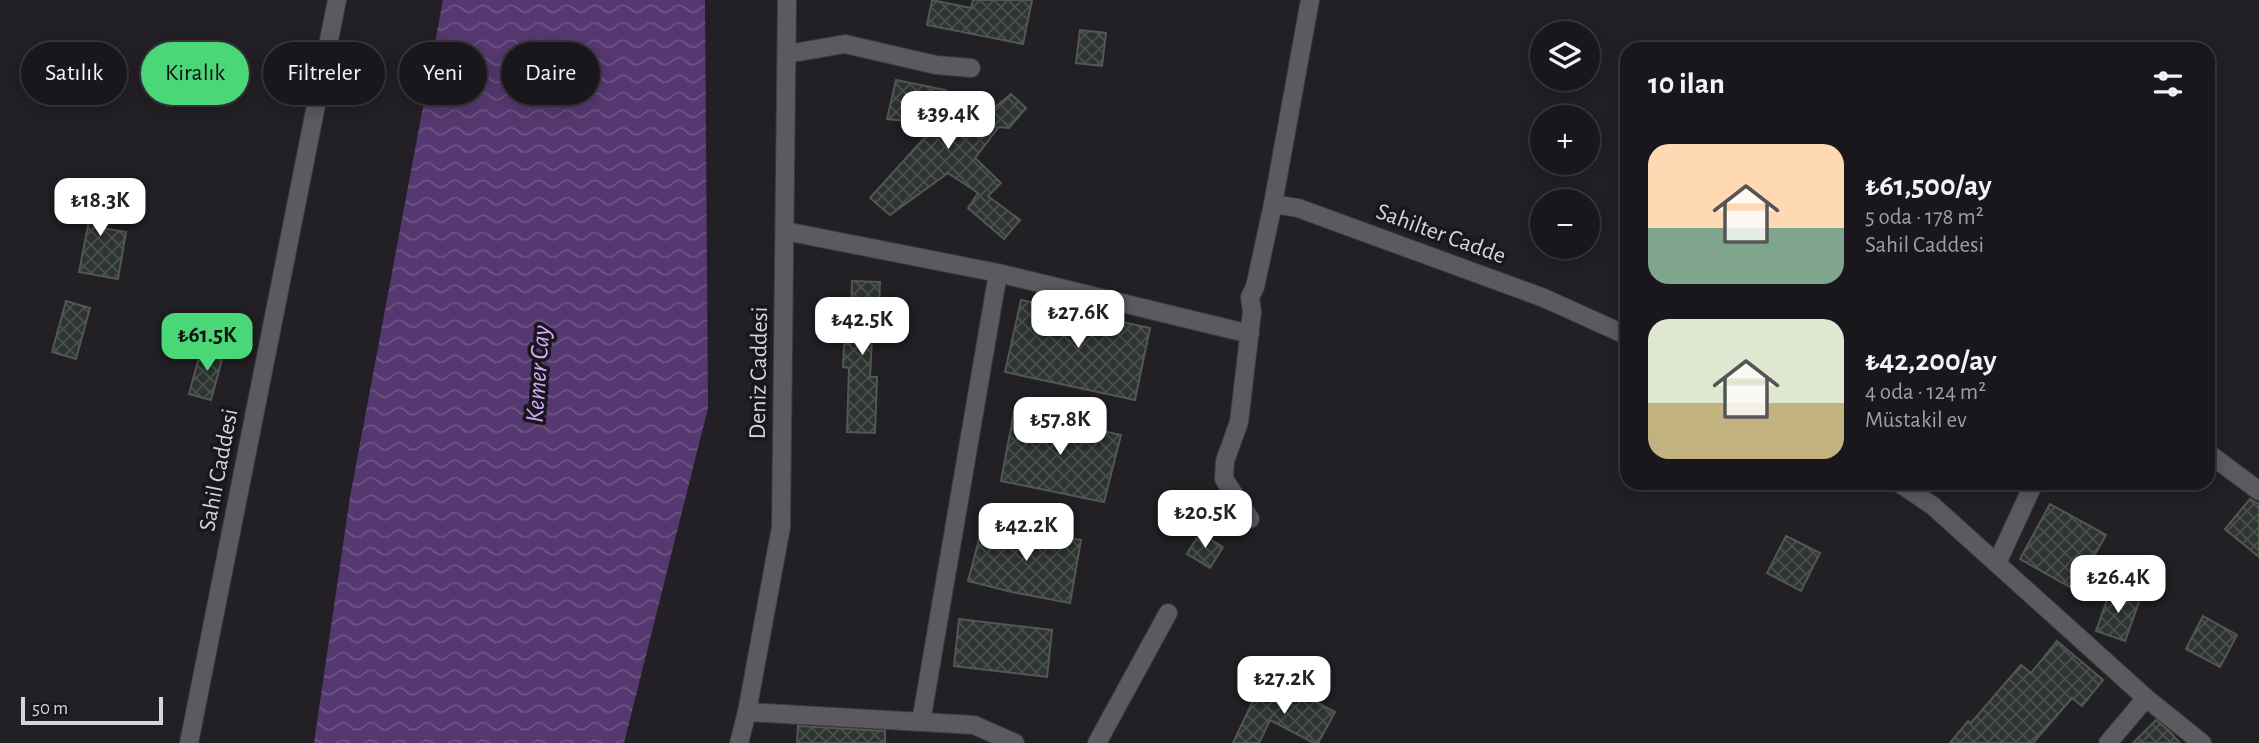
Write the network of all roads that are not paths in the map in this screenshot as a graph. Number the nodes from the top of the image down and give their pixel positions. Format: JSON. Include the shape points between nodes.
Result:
{"nodes":[{"id":1,"x":337,"y":0,"type":"edge"},
{"id":2,"x":787,"y":0,"type":"edge"},
{"id":3,"x":1310,"y":0,"type":"edge"},
{"id":4,"x":787,"y":54,"type":"junction"},
{"id":5,"x":971,"y":68,"type":"dead end"},
{"id":6,"x":1273,"y":204,"type":"junction"},
{"id":7,"x":785,"y":231,"type":"junction"},
{"id":8,"x":998,"y":273,"type":"junction"},
{"id":9,"x":1620,"y":332,"type":"edge"},
{"id":10,"x":1250,"y":334,"type":"junction"},
{"id":11,"x":2215,"y":458,"type":"edge"},
{"id":12,"x":1909,"y":490,"type":"edge"},
{"id":13,"x":2031,"y":490,"type":"edge"},
{"id":14,"x":2259,"y":491,"type":"edge"},
{"id":15,"x":1250,"y":519,"type":"dead end"},
{"id":16,"x":1997,"y":563,"type":"junction"},
{"id":17,"x":1168,"y":613,"type":"dead end"},
{"id":18,"x":2146,"y":698,"type":"junction"},
{"id":19,"x":747,"y":712,"type":"junction"},
{"id":20,"x":921,"y":722,"type":"junction"},
{"id":21,"x":189,"y":743,"type":"edge"},
{"id":22,"x":739,"y":743,"type":"edge"},
{"id":23,"x":1015,"y":743,"type":"edge"},
{"id":24,"x":1097,"y":743,"type":"edge"},
{"id":25,"x":2108,"y":743,"type":"edge"},
{"id":26,"x":2202,"y":743,"type":"edge"}],
"edges":[{"from":1,"to":21,"type":"street","name":"Sahil Caddesi"},
{"from":2,"to":4,"type":"street","name":"Deniz Caddesi"},
{"from":3,"to":6,"type":"street"},
{"from":4,"to":5,"type":"street","via":[[845,44],[936,65]]},
{"from":4,"to":7,"type":"street","name":"Deniz Caddesi"},
{"from":6,"to":9,"type":"street","name":"Sahilter Cadde","via":[[1298,208],[1531,293]]},
{"from":6,"to":10,"type":"street","via":[[1250,297]]},
{"from":7,"to":8,"type":"street"},
{"from":7,"to":19,"type":"street","name":"Deniz Caddesi","via":[[782,527]]},
{"from":8,"to":10,"type":"street"},
{"from":8,"to":20,"type":"street"},
{"from":10,"to":15,"type":"street","via":[[1239,422],[1225,460],[1224,479]]},
{"from":11,"to":14,"type":"street"},
{"from":12,"to":16,"type":"street"},
{"from":13,"to":16,"type":"street"},
{"from":16,"to":18,"type":"street"},
{"from":17,"to":24,"type":"street"},
{"from":18,"to":25,"type":"street"},
{"from":18,"to":26,"type":"street"},
{"from":19,"to":20,"type":"street"},
{"from":19,"to":22,"type":"street","name":"Deniz Caddesi"},
{"from":20,"to":23,"type":"street","via":[[974,725]]}]}
